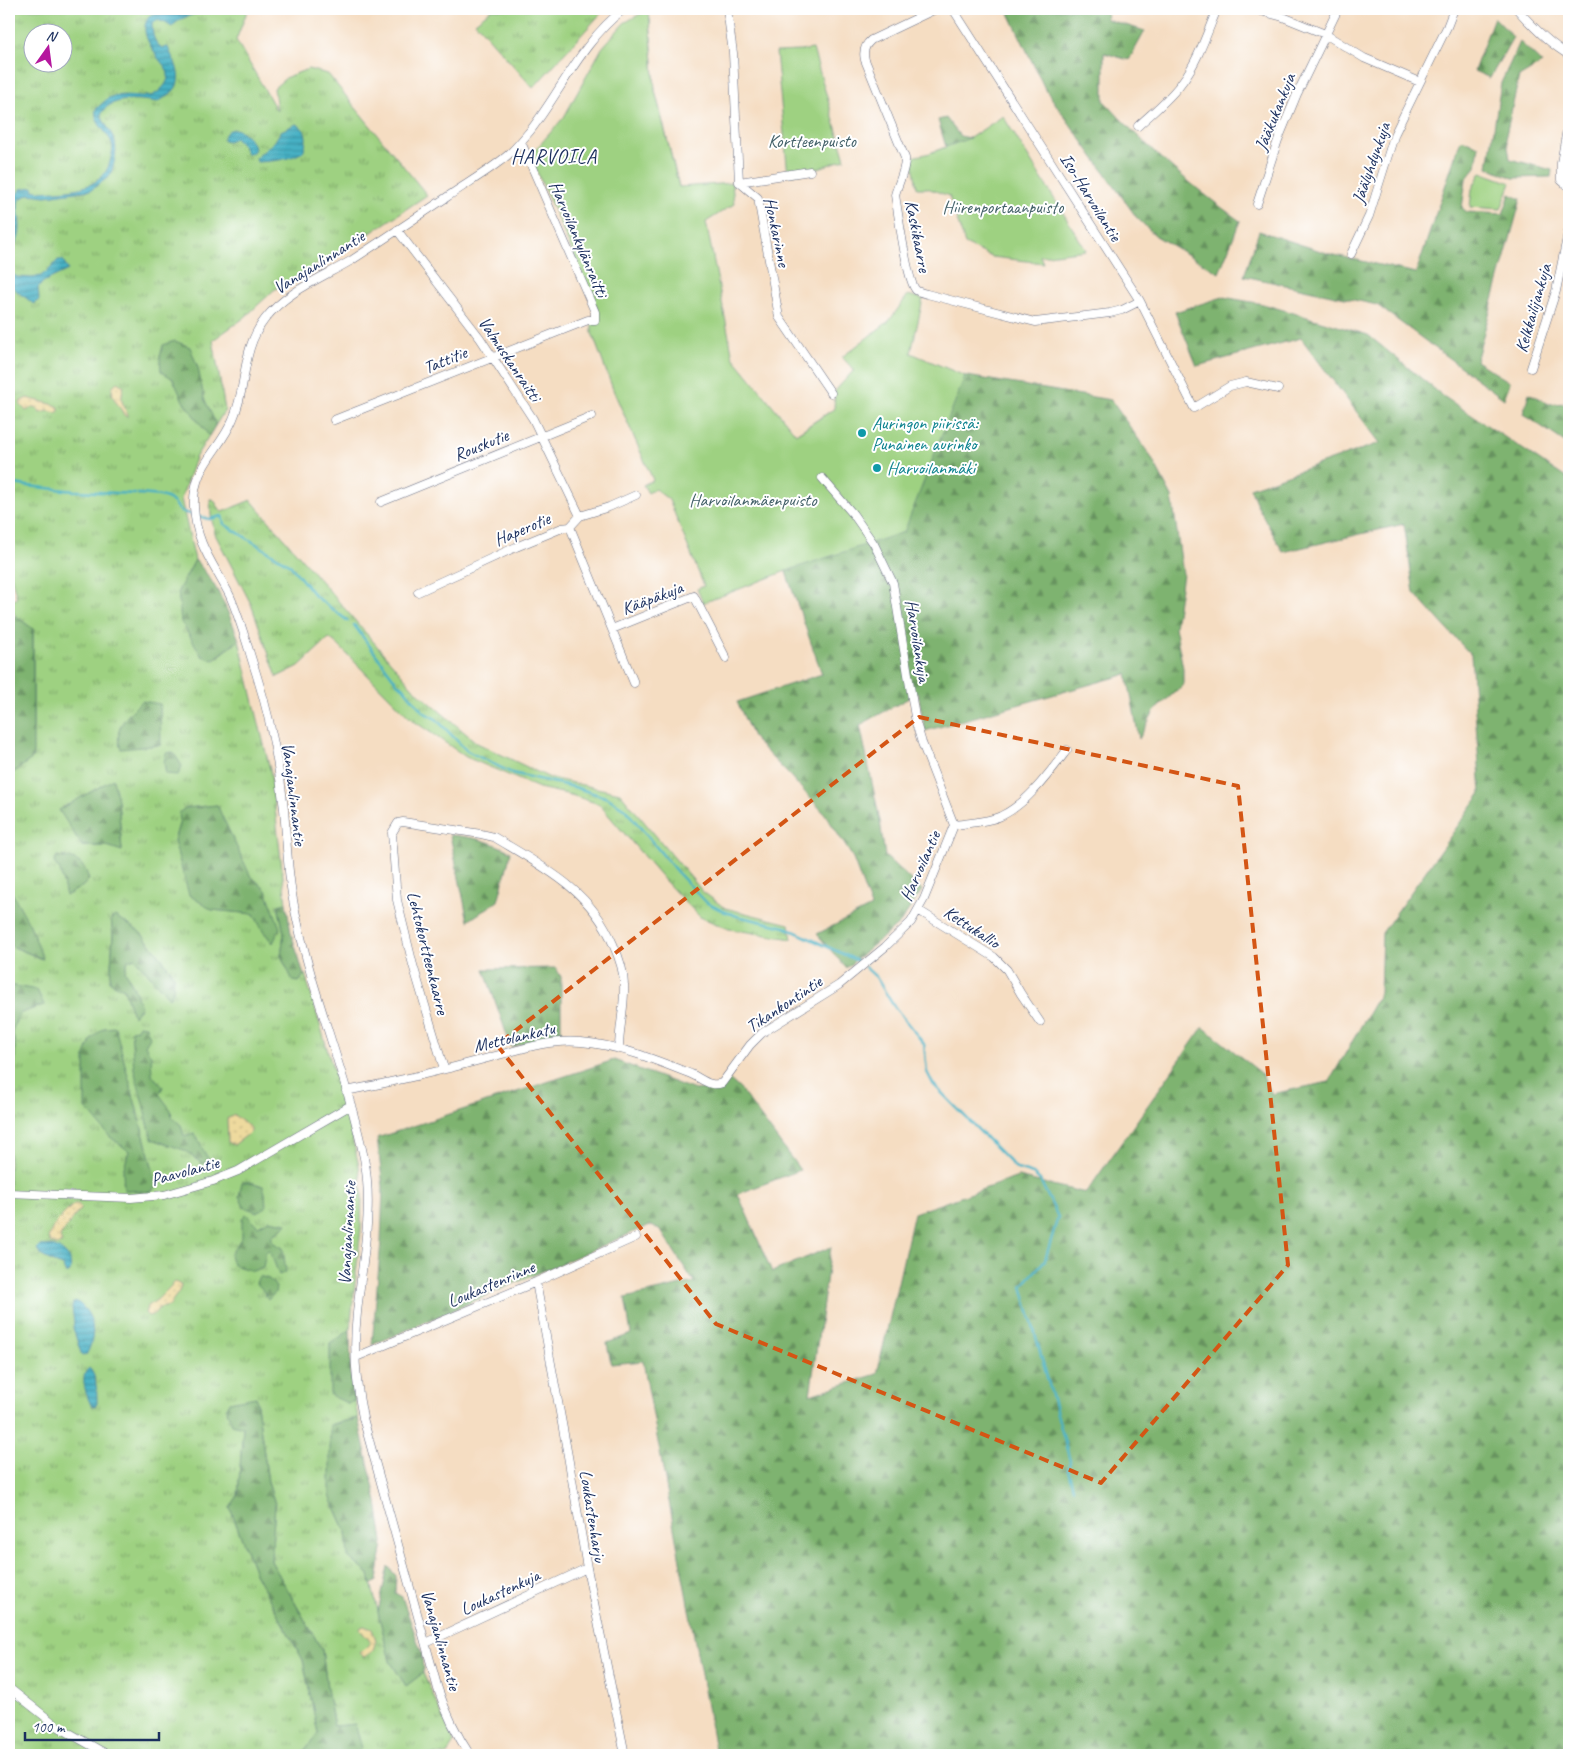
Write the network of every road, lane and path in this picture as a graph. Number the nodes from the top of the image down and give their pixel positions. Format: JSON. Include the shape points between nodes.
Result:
{"nodes":[{"id":1,"x":624,"y":9,"type":"edge"},
{"id":2,"x":728,"y":9,"type":"edge"},
{"id":3,"x":936,"y":9,"type":"edge"},
{"id":4,"x":953,"y":9,"type":"edge"},
{"id":5,"x":1217,"y":9,"type":"edge"},
{"id":6,"x":1254,"y":9,"type":"edge"},
{"id":7,"x":1338,"y":9,"type":"edge"},
{"id":8,"x":1454,"y":9,"type":"edge"},
{"id":9,"x":1516,"y":9,"type":"edge"},
{"id":10,"x":1325,"y":34,"type":"junction"},
{"id":11,"x":1569,"y":55,"type":"edge"},
{"id":12,"x":1420,"y":82,"type":"junction"},
{"id":13,"x":1569,"y":118,"type":"edge"},
{"id":14,"x":1138,"y":126,"type":"dead end"},
{"id":15,"x":521,"y":142,"type":"junction"},
{"id":16,"x":810,"y":171,"type":"dead end"},
{"id":17,"x":739,"y":182,"type":"junction"},
{"id":18,"x":1569,"y":187,"type":"edge"},
{"id":19,"x":1257,"y":204,"type":"dead end"},
{"id":20,"x":1569,"y":228,"type":"edge"},
{"id":21,"x":397,"y":230,"type":"junction"},
{"id":22,"x":1351,"y":254,"type":"dead end"},
{"id":23,"x":1140,"y":301,"type":"junction"},
{"id":24,"x":595,"y":320,"type":"joint"},
{"id":25,"x":492,"y":357,"type":"junction"},
{"id":26,"x":1531,"y":368,"type":"dead end"},
{"id":27,"x":1278,"y":389,"type":"dead end"},
{"id":28,"x":830,"y":393,"type":"dead end"},
{"id":29,"x":592,"y":416,"type":"dead end"},
{"id":30,"x":334,"y":420,"type":"dead end"},
{"id":31,"x":542,"y":436,"type":"junction"},
{"id":32,"x":822,"y":478,"type":"dead end"},
{"id":33,"x":636,"y":495,"type":"dead end"},
{"id":34,"x":381,"y":502,"type":"dead end"},
{"id":35,"x":580,"y":516,"type":"junction"},
{"id":36,"x":570,"y":527,"type":"junction"},
{"id":37,"x":418,"y":592,"type":"dead end"},
{"id":38,"x":612,"y":629,"type":"junction"},
{"id":39,"x":726,"y":658,"type":"dead end"},
{"id":40,"x":634,"y":684,"type":"dead end"},
{"id":41,"x":1067,"y":750,"type":"dead end"},
{"id":42,"x":954,"y":825,"type":"junction"},
{"id":43,"x":918,"y":910,"type":"junction"},
{"id":44,"x":852,"y":974,"type":"joint"},
{"id":45,"x":1040,"y":1022,"type":"dead end"},
{"id":46,"x":619,"y":1049,"type":"junction"},
{"id":47,"x":444,"y":1069,"type":"junction"},
{"id":48,"x":715,"y":1085,"type":"joint"},
{"id":49,"x":346,"y":1091,"type":"junction"},
{"id":50,"x":351,"y":1105,"type":"junction"},
{"id":51,"x":9,"y":1193,"type":"edge"},
{"id":52,"x":636,"y":1237,"type":"dead end"},
{"id":53,"x":536,"y":1282,"type":"junction"},
{"id":54,"x":356,"y":1357,"type":"junction"},
{"id":55,"x":586,"y":1568,"type":"junction"},
{"id":56,"x":426,"y":1644,"type":"junction"},
{"id":57,"x":9,"y":1688,"type":"edge"},
{"id":58,"x":108,"y":1755,"type":"edge"},
{"id":59,"x":470,"y":1755,"type":"edge"},
{"id":60,"x":625,"y":1755,"type":"edge"}],
"edges":[{"from":1,"to":15,"type":"street","name":"Vanajanlinnantie","via":[[610,19],[594,38]]},
{"from":2,"to":17,"type":"street"},
{"from":3,"to":23,"type":"street","name":"Kaskikaarre","via":[[871,40],[864,50],[865,60],[905,158],[895,195],[908,270],[916,291],[1035,322],[1110,313]]},
{"from":4,"to":23,"type":"street","name":"Iso-Harvoilantie"},
{"from":5,"to":14,"type":"street","via":[[1182,82]]},
{"from":6,"to":10,"type":"street"},
{"from":7,"to":10,"type":"street","name":"Jääkukankuja"},
{"from":8,"to":12,"type":"street","name":"Jäälyhdynkuja"},
{"from":9,"to":11,"type":"street"},
{"from":10,"to":12,"type":"street","via":[[1364,58]]},
{"from":10,"to":19,"type":"street","name":"Jääkukankuja","via":[[1278,140]]},
{"from":12,"to":22,"type":"street","name":"Jäälyhdynkuja","via":[[1396,133],[1369,216]]},
{"from":13,"to":18,"type":"street","via":[[1561,163],[1561,180]]},
{"from":15,"to":21,"type":"street","name":"Vanajanlinnantie","via":[[496,164]]},
{"from":15,"to":24,"type":"street","name":"Harvoilankylänraitti","via":[[595,312]]},
{"from":16,"to":17,"type":"street"},
{"from":17,"to":28,"type":"street","name":"Honkarinne","via":[[758,198],[779,317]]},
{"from":20,"to":26,"type":"street","name":"Kelkkailijankuja","via":[[1556,291]]},
{"from":21,"to":25,"type":"street","name":"Valmuskanraitti"},
{"from":21,"to":49,"type":"street","name":"Vanajanlinnantie","via":[[282,301],[263,322],[250,346],[234,418],[202,469],[194,501],[196,528],[205,552],[231,598],[256,673],[273,741],[296,915]]},
{"from":23,"to":27,"type":"street","name":"Iso-Harvoilantie","via":[[1194,408],[1230,386],[1246,382]]},
{"from":24,"to":25,"type":"street","name":"Tattitie"},
{"from":25,"to":30,"type":"street","name":"Tattitie"},
{"from":25,"to":31,"type":"street","name":"Valmuskanraitti"},
{"from":29,"to":31,"type":"street","name":"Rouskutie"},
{"from":31,"to":34,"type":"street","name":"Rouskutie"},
{"from":31,"to":35,"type":"street","name":"Valmuskanraitti"},
{"from":32,"to":42,"type":"street","name":"Harvoilankuja","via":[[874,544],[894,583],[916,723]]},
{"from":33,"to":35,"type":"street"},
{"from":35,"to":36,"type":"street","name":"Haperotie"},
{"from":36,"to":37,"type":"street","name":"Haperotie","via":[[516,547]]},
{"from":36,"to":38,"type":"street"},
{"from":38,"to":39,"type":"street","name":"Kääpäkuja","via":[[694,596]]},
{"from":38,"to":40,"type":"street"},
{"from":41,"to":42,"type":"street","name":"Harvoilantie","via":[[1041,783],[999,818]]},
{"from":42,"to":43,"type":"street","name":"Harvoilantie"},
{"from":43,"to":44,"type":"street","name":"Harvoilantie","via":[[911,922]]},
{"from":43,"to":45,"type":"street","name":"Kettukallio","via":[[994,957],[1007,970]]},
{"from":44,"to":48,"type":"street","name":"Tikankontintie","via":[[762,1033],[726,1079]]},
{"from":46,"to":47,"type":"street","name":"Mettolankatu","via":[[560,1041]]},
{"from":46,"to":47,"type":"street","name":"Lehtokortteenkaarre","via":[[623,976],[607,928],[585,899],[569,884],[494,837],[403,822],[392,833],[397,900]]},
{"from":46,"to":48,"type":"street","name":"Mettolankatu"},
{"from":47,"to":49,"type":"street","name":"Mettolankatu"},
{"from":49,"to":50,"type":"street","name":"Vanajanlinnantie"},
{"from":50,"to":51,"type":"street","name":"Paavolantie","via":[[238,1171],[164,1195],[130,1198]]},
{"from":50,"to":54,"type":"street","name":"Vanajanlinnantie","via":[[365,1162],[367,1193],[356,1316]]},
{"from":52,"to":53,"type":"street","name":"Loukastenrinne"},
{"from":53,"to":54,"type":"street","name":"Loukastenrinne"},
{"from":53,"to":55,"type":"street","name":"Loukastenharju"},
{"from":54,"to":56,"type":"street","name":"Vanajanlinnantie","via":[[359,1399],[369,1442]]},
{"from":55,"to":56,"type":"street","name":"Loukastenkuja"},
{"from":55,"to":60,"type":"street","name":"Loukastenharju"},
{"from":56,"to":59,"type":"street","name":"Vanajanlinnantie","via":[[446,1713]]},
{"from":57,"to":58,"type":"street","via":[[57,1726]]}]}
